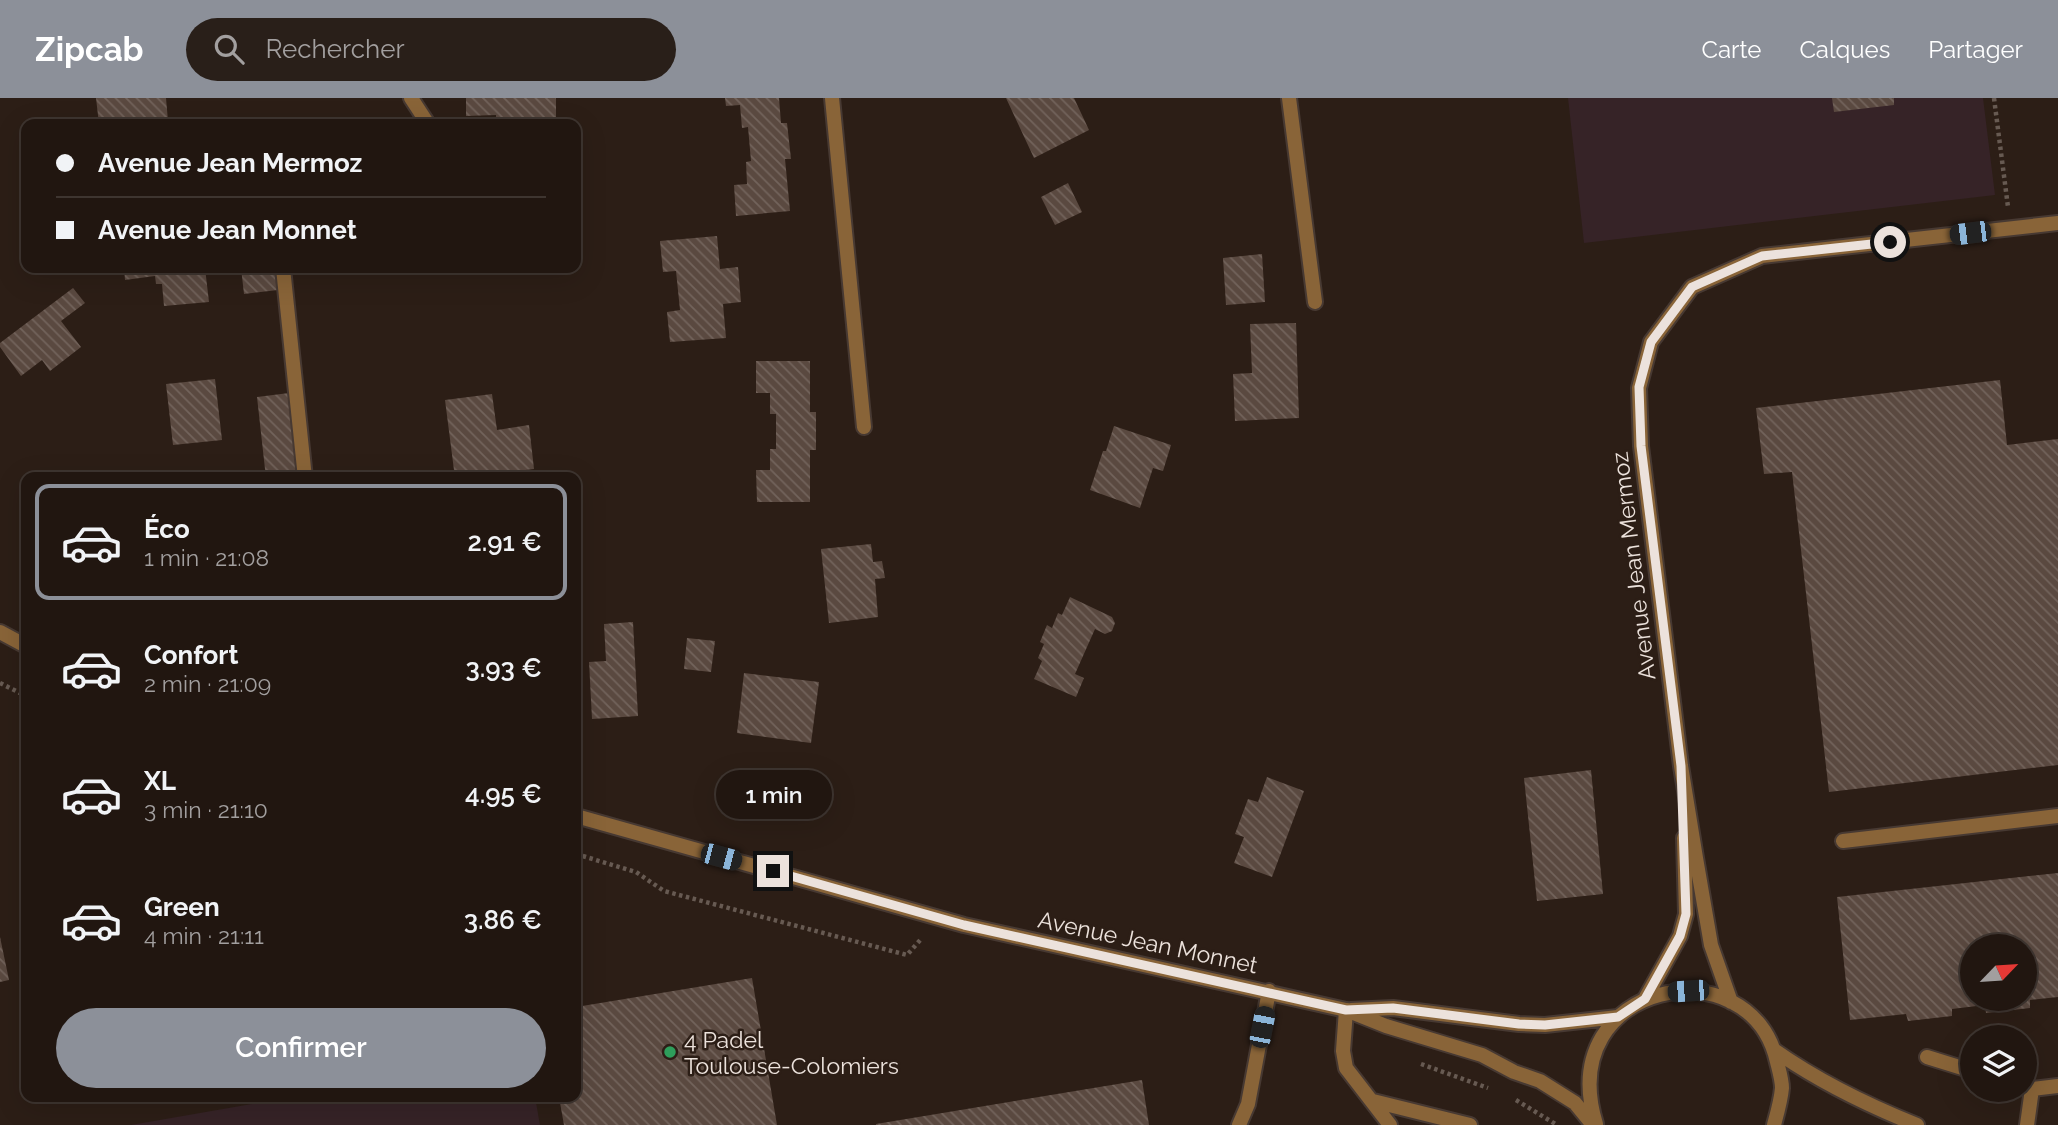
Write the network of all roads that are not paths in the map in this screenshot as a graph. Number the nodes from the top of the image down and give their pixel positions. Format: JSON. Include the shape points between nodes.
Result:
{"nodes":[{"id":1,"x":411,"y":98,"type":"edge"},
{"id":2,"x":832,"y":98,"type":"edge"},
{"id":3,"x":1289,"y":98,"type":"edge"},
{"id":4,"x":425,"y":119,"type":"edge"},
{"id":5,"x":2058,"y":223,"type":"edge"},
{"id":6,"x":284,"y":273,"type":"edge"},
{"id":7,"x":1315,"y":302,"type":"dead end"},
{"id":8,"x":864,"y":427,"type":"dead end"},
{"id":9,"x":304,"y":472,"type":"edge"},
{"id":10,"x":0,"y":632,"type":"edge"},
{"id":11,"x":21,"y":643,"type":"edge"},
{"id":12,"x":1681,"y":766,"type":"junction"},
{"id":13,"x":2058,"y":816,"type":"edge"},
{"id":14,"x":581,"y":817,"type":"edge"},
{"id":15,"x":1843,"y":841,"type":"dead end"},
{"id":16,"x":1269,"y":991,"type":"junction"},
{"id":17,"x":1645,"y":999,"type":"junction"},
{"id":18,"x":1731,"y":1002,"type":"junction"},
{"id":19,"x":1346,"y":1010,"type":"junction"},
{"id":20,"x":1618,"y":1017,"type":"junction"},
{"id":21,"x":1774,"y":1050,"type":"junction"},
{"id":22,"x":1927,"y":1057,"type":"dead end"},
{"id":23,"x":1960,"y":1067,"type":"edge"},
{"id":24,"x":2058,"y":1086,"type":"edge"},
{"id":25,"x":2037,"y":1087,"type":"edge"},
{"id":26,"x":1373,"y":1101,"type":"junction"},
{"id":27,"x":2027,"y":1102,"type":"edge"},
{"id":28,"x":1239,"y":1125,"type":"edge"},
{"id":29,"x":1390,"y":1125,"type":"edge"},
{"id":30,"x":1470,"y":1125,"type":"edge"},
{"id":31,"x":1595,"y":1125,"type":"edge"},
{"id":32,"x":1774,"y":1125,"type":"edge"},
{"id":33,"x":1917,"y":1125,"type":"edge"},
{"id":34,"x":2026,"y":1125,"type":"edge"}],
"edges":[{"from":1,"to":4,"type":"street"},
{"from":2,"to":8,"type":"street"},
{"from":3,"to":7,"type":"street"},
{"from":5,"to":12,"type":"street","name":"Avenue Jean Mermoz","via":[[1762,256],[1692,287],[1651,342],[1639,387],[1641,446]]},
{"from":6,"to":9,"type":"street"},
{"from":10,"to":11,"type":"street"},
{"from":12,"to":17,"type":"street","name":"Avenue Jean Mermoz","via":[[1686,914],[1680,936]]},
{"from":12,"to":18,"type":"street","name":"Avenue Jean Mermoz","via":[[1711,945]]},
{"from":13,"to":15,"type":"street"},
{"from":14,"to":16,"type":"street","name":"Avenue Jean Monnet","via":[[941,918]]},
{"from":16,"to":19,"type":"street","name":"Avenue Jean Monnet"},
{"from":16,"to":28,"type":"street","via":[[1248,1104]]},
{"from":17,"to":18,"type":"street","via":[[1688,991]]},
{"from":17,"to":20,"type":"street"},
{"from":18,"to":21,"type":"street","via":[[1749,1015]]},
{"from":19,"to":20,"type":"street","name":"Avenue Jean Monnet","via":[[1393,1008],[1545,1025]]},
{"from":19,"to":26,"type":"street","via":[[1346,1068]]},
{"from":19,"to":31,"type":"street","name":"Avenue Jean Monnet","via":[[1482,1055],[1540,1081],[1575,1103]]},
{"from":20,"to":31,"type":"street","via":[[1600,1041],[1589,1070],[1588,1101]]},
{"from":21,"to":32,"type":"street","via":[[1782,1087]]},
{"from":21,"to":33,"type":"street","via":[[1800,1068]]},
{"from":22,"to":23,"type":"street"},
{"from":24,"to":25,"type":"street"},
{"from":26,"to":29,"type":"street"},
{"from":26,"to":30,"type":"street"},
{"from":27,"to":34,"type":"street"}]}
